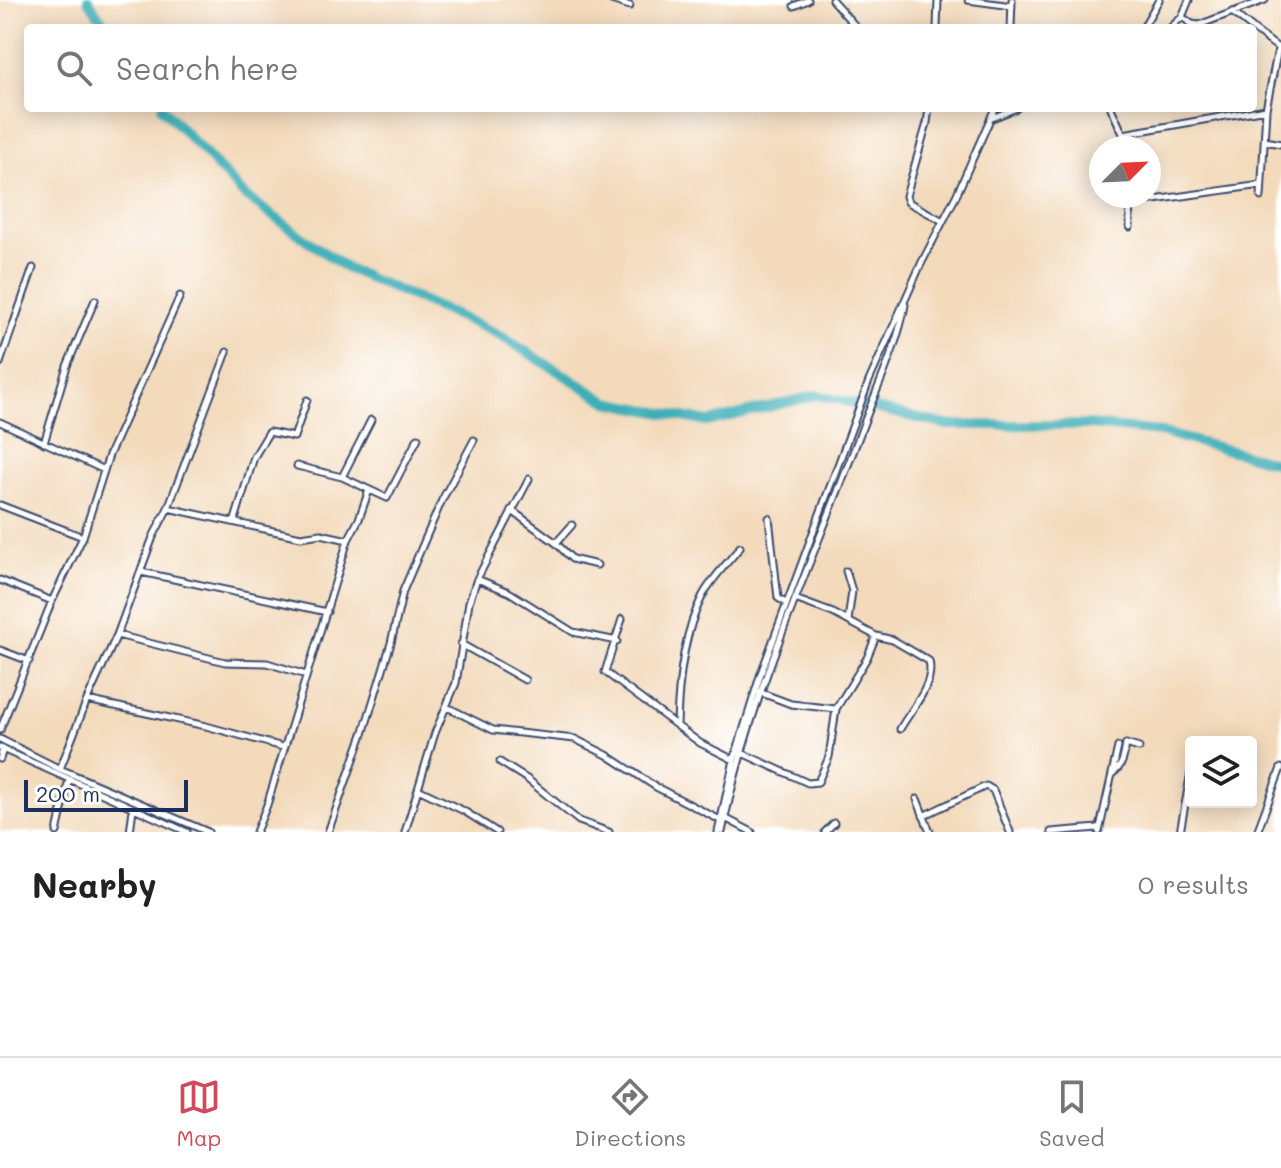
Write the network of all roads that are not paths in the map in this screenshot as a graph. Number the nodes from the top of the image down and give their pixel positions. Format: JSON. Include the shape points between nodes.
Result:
{"nodes":[{"id":1,"x":611,"y":0,"type":"edge"},
{"id":2,"x":808,"y":0,"type":"edge"},
{"id":3,"x":832,"y":0,"type":"edge"},
{"id":4,"x":938,"y":0,"type":"edge"},
{"id":5,"x":968,"y":0,"type":"edge"},
{"id":6,"x":1159,"y":0,"type":"edge"},
{"id":7,"x":1189,"y":0,"type":"edge"},
{"id":8,"x":1265,"y":0,"type":"edge"},
{"id":9,"x":1012,"y":3,"type":"edge"},
{"id":10,"x":630,"y":6,"type":"dead end"},
{"id":11,"x":794,"y":6,"type":"dead end"},
{"id":12,"x":1231,"y":12,"type":"junction"},
{"id":13,"x":1182,"y":17,"type":"junction"},
{"id":14,"x":853,"y":24,"type":"edge"},
{"id":15,"x":937,"y":24,"type":"edge"},
{"id":16,"x":1011,"y":24,"type":"edge"},
{"id":17,"x":1145,"y":24,"type":"dead end"},
{"id":18,"x":1174,"y":24,"type":"edge"},
{"id":19,"x":1192,"y":24,"type":"edge"},
{"id":20,"x":1201,"y":24,"type":"edge"},
{"id":21,"x":1247,"y":24,"type":"edge"},
{"id":22,"x":1257,"y":32,"type":"edge"},
{"id":23,"x":1280,"y":49,"type":"edge"},
{"id":24,"x":1266,"y":109,"type":"junction"},
{"id":25,"x":1257,"y":111,"type":"edge"},
{"id":26,"x":928,"y":112,"type":"edge"},
{"id":27,"x":993,"y":112,"type":"edge"},
{"id":28,"x":1007,"y":112,"type":"edge"},
{"id":29,"x":1113,"y":112,"type":"edge"},
{"id":30,"x":1249,"y":112,"type":"edge"},
{"id":31,"x":991,"y":118,"type":"junction"},
{"id":32,"x":1123,"y":134,"type":"joint"},
{"id":33,"x":1265,"y":141,"type":"junction"},
{"id":34,"x":1281,"y":144,"type":"edge"},
{"id":35,"x":1261,"y":185,"type":"junction"},
{"id":36,"x":1261,"y":197,"type":"dead end"},
{"id":37,"x":1161,"y":199,"type":"edge"},
{"id":38,"x":1130,"y":208,"type":"edge"},
{"id":39,"x":943,"y":221,"type":"junction"},
{"id":40,"x":1130,"y":227,"type":"dead end"},
{"id":41,"x":33,"y":268,"type":"dead end"},
{"id":42,"x":180,"y":296,"type":"dead end"},
{"id":43,"x":95,"y":300,"type":"dead end"},
{"id":44,"x":906,"y":300,"type":"junction"},
{"id":45,"x":227,"y":352,"type":"dead end"},
{"id":46,"x":0,"y":363,"type":"edge"},
{"id":47,"x":307,"y":400,"type":"dead end"},
{"id":48,"x":371,"y":420,"type":"dead end"},
{"id":49,"x":0,"y":422,"type":"edge"},
{"id":50,"x":418,"y":438,"type":"dead end"},
{"id":51,"x":474,"y":440,"type":"dead end"},
{"id":52,"x":44,"y":443,"type":"junction"},
{"id":53,"x":297,"y":466,"type":"dead end"},
{"id":54,"x":104,"y":470,"type":"junction"},
{"id":55,"x":342,"y":477,"type":"junction"},
{"id":56,"x":529,"y":479,"type":"dead end"},
{"id":57,"x":369,"y":490,"type":"junction"},
{"id":58,"x":0,"y":505,"type":"edge"},
{"id":59,"x":168,"y":508,"type":"junction"},
{"id":60,"x":511,"y":510,"type":"junction"},
{"id":61,"x":769,"y":518,"type":"dead end"},
{"id":62,"x":235,"y":520,"type":"junction"},
{"id":63,"x":572,"y":525,"type":"dead end"},
{"id":64,"x":83,"y":537,"type":"junction"},
{"id":65,"x":348,"y":540,"type":"junction"},
{"id":66,"x":556,"y":543,"type":"junction"},
{"id":67,"x":740,"y":547,"type":"dead end"},
{"id":68,"x":597,"y":565,"type":"dead end"},
{"id":69,"x":846,"y":571,"type":"dead end"},
{"id":70,"x":141,"y":572,"type":"junction"},
{"id":71,"x":477,"y":579,"type":"junction"},
{"id":72,"x":0,"y":580,"type":"edge"},
{"id":73,"x":795,"y":599,"type":"junction"},
{"id":74,"x":52,"y":601,"type":"junction"},
{"id":75,"x":786,"y":603,"type":"junction"},
{"id":76,"x":327,"y":612,"type":"junction"},
{"id":77,"x":622,"y":619,"type":"dead end"},
{"id":78,"x":848,"y":621,"type":"junction"},
{"id":79,"x":117,"y":635,"type":"junction"},
{"id":80,"x":876,"y":636,"type":"junction"},
{"id":81,"x":617,"y":641,"type":"junction"},
{"id":82,"x":461,"y":644,"type":"junction"},
{"id":83,"x":0,"y":650,"type":"edge"},
{"id":84,"x":29,"y":661,"type":"junction"},
{"id":85,"x":306,"y":675,"type":"junction"},
{"id":86,"x":525,"y":680,"type":"dead end"},
{"id":87,"x":759,"y":692,"type":"junction"},
{"id":88,"x":87,"y":700,"type":"junction"},
{"id":89,"x":447,"y":707,"type":"junction"},
{"id":90,"x":836,"y":709,"type":"junction"},
{"id":91,"x":677,"y":726,"type":"junction"},
{"id":92,"x":900,"y":729,"type":"dead end"},
{"id":93,"x":0,"y":730,"type":"edge"},
{"id":94,"x":0,"y":739,"type":"edge"},
{"id":95,"x":283,"y":747,"type":"junction"},
{"id":96,"x":1118,"y":747,"type":"dead end"},
{"id":97,"x":1,"y":748,"type":"edge"},
{"id":98,"x":1139,"y":748,"type":"dead end"},
{"id":99,"x":742,"y":753,"type":"junction"},
{"id":100,"x":0,"y":759,"type":"edge"},
{"id":101,"x":734,"y":760,"type":"junction"},
{"id":102,"x":500,"y":762,"type":"dead end"},
{"id":103,"x":1281,"y":768,"type":"edge"},
{"id":104,"x":60,"y":769,"type":"junction"},
{"id":105,"x":1112,"y":773,"type":"junction"},
{"id":106,"x":69,"y":779,"type":"junction"},
{"id":107,"x":418,"y":789,"type":"junction"},
{"id":108,"x":917,"y":799,"type":"dead end"},
{"id":109,"x":1185,"y":805,"type":"edge"},
{"id":110,"x":133,"y":809,"type":"junction"},
{"id":111,"x":923,"y":816,"type":"junction"},
{"id":112,"x":723,"y":819,"type":"junction"},
{"id":113,"x":834,"y":823,"type":"dead end"},
{"id":114,"x":1099,"y":830,"type":"edge"},
{"id":115,"x":57,"y":832,"type":"edge"},
{"id":116,"x":130,"y":832,"type":"edge"},
{"id":117,"x":187,"y":832,"type":"edge"},
{"id":118,"x":208,"y":832,"type":"edge"},
{"id":119,"x":256,"y":832,"type":"edge"},
{"id":120,"x":328,"y":832,"type":"edge"},
{"id":121,"x":405,"y":832,"type":"edge"},
{"id":122,"x":497,"y":832,"type":"edge"},
{"id":123,"x":609,"y":832,"type":"edge"},
{"id":124,"x":720,"y":832,"type":"edge"},
{"id":125,"x":752,"y":832,"type":"edge"},
{"id":126,"x":825,"y":832,"type":"edge"},
{"id":127,"x":930,"y":832,"type":"edge"},
{"id":128,"x":1010,"y":832,"type":"edge"},
{"id":129,"x":1051,"y":832,"type":"edge"},
{"id":130,"x":1180,"y":832,"type":"edge"},
{"id":131,"x":1257,"y":832,"type":"edge"}],
"edges":[{"from":1,"to":10,"type":"street"},
{"from":2,"to":11,"type":"street"},
{"from":3,"to":14,"type":"street"},
{"from":4,"to":15,"type":"street"},
{"from":5,"to":9,"type":"street"},
{"from":6,"to":17,"type":"street"},
{"from":7,"to":13,"type":"street"},
{"from":8,"to":12,"type":"street"},
{"from":9,"to":16,"type":"street"},
{"from":12,"to":20,"type":"street"},
{"from":12,"to":21,"type":"street"},
{"from":13,"to":18,"type":"street"},
{"from":13,"to":19,"type":"street"},
{"from":22,"to":23,"type":"street"},
{"from":23,"to":24,"type":"street"},
{"from":24,"to":25,"type":"street"},
{"from":24,"to":33,"type":"street"},
{"from":26,"to":39,"type":"street","via":[[906,196]]},
{"from":27,"to":31,"type":"street"},
{"from":28,"to":31,"type":"street"},
{"from":29,"to":32,"type":"street"},
{"from":30,"to":32,"type":"street"},
{"from":31,"to":39,"type":"street"},
{"from":33,"to":34,"type":"street"},
{"from":33,"to":35,"type":"street"},
{"from":35,"to":36,"type":"street"},
{"from":35,"to":37,"type":"street"},
{"from":38,"to":40,"type":"street"},
{"from":39,"to":44,"type":"street"},
{"from":41,"to":46,"type":"street"},
{"from":42,"to":54,"type":"street"},
{"from":43,"to":52,"type":"street","via":[[67,366]]},
{"from":44,"to":73,"type":"street","via":[[901,327]]},
{"from":44,"to":75,"type":"street","via":[[869,381]]},
{"from":45,"to":59,"type":"street"},
{"from":47,"to":62,"type":"street","via":[[294,437],[269,432],[254,457]]},
{"from":48,"to":55,"type":"street"},
{"from":49,"to":52,"type":"street"},
{"from":50,"to":57,"type":"street","via":[[387,498]]},
{"from":51,"to":120,"type":"street","via":[[403,591],[364,731]]},
{"from":52,"to":54,"type":"street"},
{"from":53,"to":55,"type":"street"},
{"from":54,"to":64,"type":"street"},
{"from":55,"to":57,"type":"street"},
{"from":56,"to":60,"type":"street"},
{"from":57,"to":65,"type":"street"},
{"from":58,"to":64,"type":"street"},
{"from":59,"to":62,"type":"street"},
{"from":59,"to":70,"type":"street"},
{"from":60,"to":66,"type":"street"},
{"from":60,"to":71,"type":"street"},
{"from":61,"to":75,"type":"street","via":[[778,598]]},
{"from":62,"to":65,"type":"street","via":[[301,537],[321,534]]},
{"from":63,"to":66,"type":"street"},
{"from":64,"to":74,"type":"street"},
{"from":65,"to":76,"type":"street"},
{"from":66,"to":68,"type":"street","via":[[572,559]]},
{"from":67,"to":91,"type":"street","via":[[703,594],[692,622],[678,689]]},
{"from":69,"to":78,"type":"street","via":[[852,591]]},
{"from":70,"to":76,"type":"street"},
{"from":70,"to":79,"type":"street"},
{"from":71,"to":81,"type":"street","via":[[509,592],[573,632]]},
{"from":71,"to":82,"type":"street"},
{"from":72,"to":74,"type":"street"},
{"from":73,"to":78,"type":"street"},
{"from":73,"to":87,"type":"street"},
{"from":74,"to":84,"type":"street"},
{"from":75,"to":101,"type":"street"},
{"from":76,"to":85,"type":"street"},
{"from":77,"to":81,"type":"street"},
{"from":78,"to":80,"type":"street"},
{"from":79,"to":85,"type":"street","via":[[225,662],[267,663]]},
{"from":79,"to":88,"type":"street"},
{"from":80,"to":90,"type":"street"},
{"from":80,"to":92,"type":"street","via":[[893,640],[931,665],[927,685]]},
{"from":81,"to":91,"type":"street","via":[[605,672]]},
{"from":82,"to":86,"type":"street"},
{"from":82,"to":89,"type":"street"},
{"from":83,"to":84,"type":"street"},
{"from":84,"to":93,"type":"street"},
{"from":85,"to":95,"type":"street"},
{"from":87,"to":90,"type":"street","via":[[791,704]]},
{"from":87,"to":99,"type":"street"},
{"from":88,"to":95,"type":"street"},
{"from":88,"to":104,"type":"street"},
{"from":89,"to":107,"type":"street"},
{"from":89,"to":112,"type":"street","via":[[493,730],[575,739]]},
{"from":90,"to":99,"type":"street","via":[[829,757],[818,782],[808,783]]},
{"from":91,"to":101,"type":"street"},
{"from":94,"to":104,"type":"street"},
{"from":95,"to":119,"type":"street"},
{"from":96,"to":105,"type":"street"},
{"from":97,"to":100,"type":"street"},
{"from":97,"to":106,"type":"street"},
{"from":98,"to":105,"type":"street","via":[[1126,744],[1119,769]]},
{"from":99,"to":112,"type":"street"},
{"from":101,"to":112,"type":"street"},
{"from":102,"to":123,"type":"street","via":[[579,821]]},
{"from":103,"to":131,"type":"street"},
{"from":104,"to":118,"type":"street"},
{"from":105,"to":114,"type":"street"},
{"from":106,"to":110,"type":"street"},
{"from":106,"to":115,"type":"street"},
{"from":107,"to":121,"type":"street"},
{"from":107,"to":122,"type":"street"},
{"from":108,"to":111,"type":"street"},
{"from":109,"to":130,"type":"street"},
{"from":110,"to":116,"type":"street"},
{"from":110,"to":117,"type":"street"},
{"from":111,"to":127,"type":"street"},
{"from":111,"to":128,"type":"street","via":[[986,786],[993,790]]},
{"from":112,"to":124,"type":"street"},
{"from":112,"to":125,"type":"street"},
{"from":113,"to":126,"type":"street"},
{"from":114,"to":129,"type":"street"}]}
